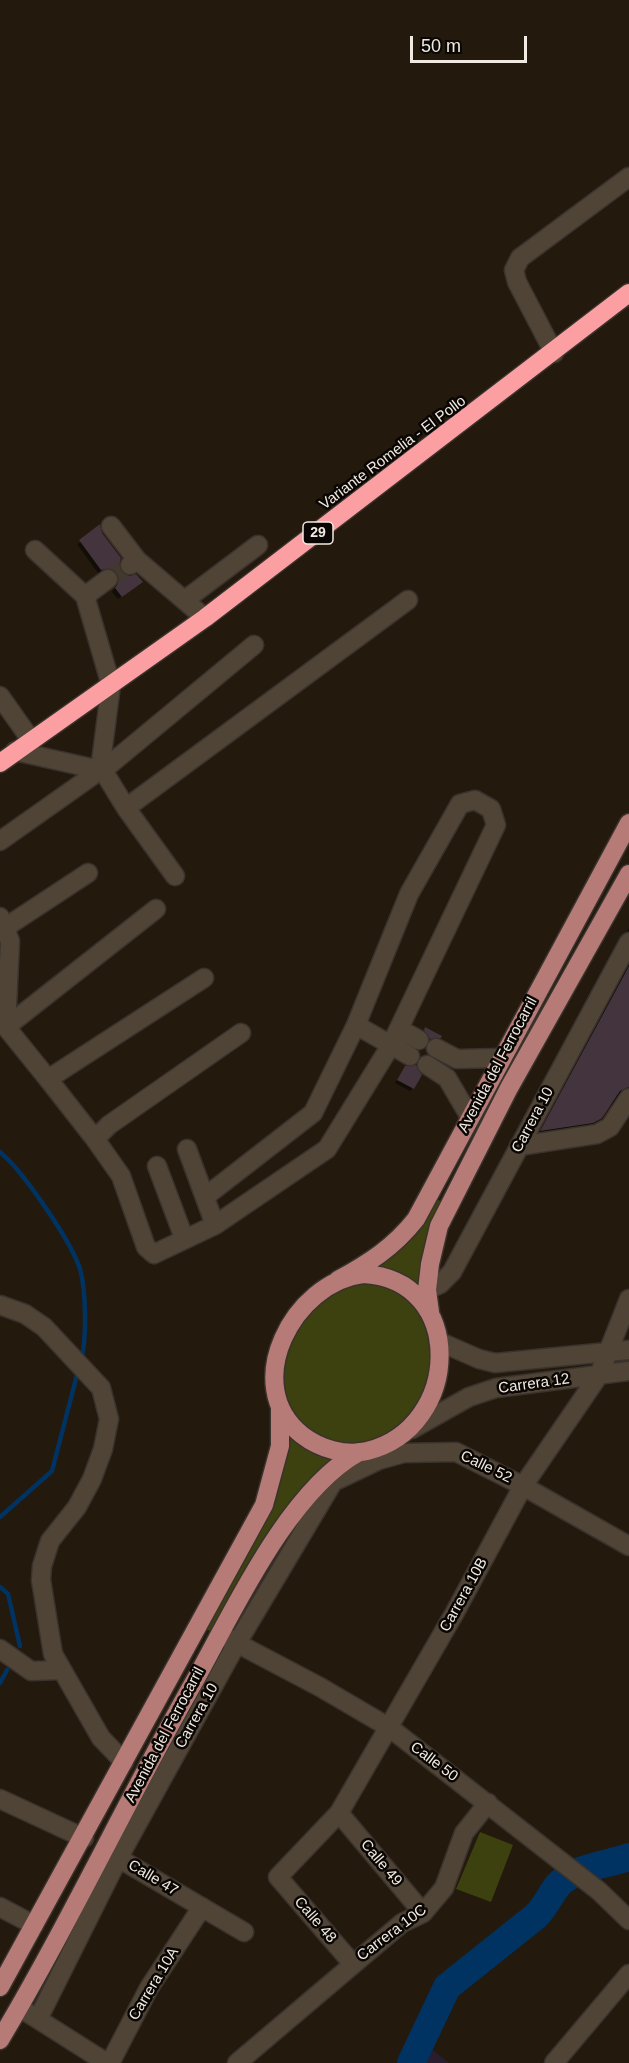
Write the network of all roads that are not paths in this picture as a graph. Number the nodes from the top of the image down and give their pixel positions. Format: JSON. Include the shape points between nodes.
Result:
{"nodes":[{"id":1,"x":629,"y":177,"type":"edge"},
{"id":2,"x":629,"y":293,"type":"edge"},
{"id":3,"x":554,"y":352,"type":"junction"},
{"id":4,"x":111,"y":526,"type":"dead end"},
{"id":5,"x":258,"y":545,"type":"dead end"},
{"id":6,"x":35,"y":550,"type":"dead end"},
{"id":7,"x":108,"y":579,"type":"tunnel mouth"},
{"id":8,"x":85,"y":596,"type":"junction"},
{"id":9,"x":185,"y":600,"type":"junction"},
{"id":10,"x":408,"y":600,"type":"dead end"},
{"id":11,"x":205,"y":618,"type":"junction"},
{"id":12,"x":254,"y":645,"type":"dead end"},
{"id":13,"x":111,"y":685,"type":"junction"},
{"id":14,"x":0,"y":696,"type":"edge"},
{"id":15,"x":31,"y":740,"type":"junction"},
{"id":16,"x":15,"y":751,"type":"junction"},
{"id":17,"x":0,"y":763,"type":"edge"},
{"id":18,"x":100,"y":770,"type":"junction"},
{"id":19,"x":126,"y":808,"type":"junction"},
{"id":20,"x":629,"y":823,"type":"edge"},
{"id":21,"x":0,"y":841,"type":"edge"},
{"id":22,"x":88,"y":873,"type":"dead end"},
{"id":23,"x":629,"y":874,"type":"edge"},
{"id":24,"x":175,"y":876,"type":"dead end"},
{"id":25,"x":156,"y":909,"type":"dead end"},
{"id":26,"x":3,"y":922,"type":"edge"},
{"id":27,"x":629,"y":942,"type":"edge"},
{"id":28,"x":204,"y":978,"type":"dead end"},
{"id":29,"x":356,"y":1025,"type":"junction"},
{"id":30,"x":6,"y":1027,"type":"junction"},
{"id":31,"x":241,"y":1034,"type":"dead end"},
{"id":32,"x":395,"y":1037,"type":"junction"},
{"id":33,"x":419,"y":1040,"type":"dead end"},
{"id":34,"x":436,"y":1048,"type":"dead end"},
{"id":35,"x":410,"y":1056,"type":"dead end"},
{"id":36,"x":500,"y":1058,"type":"junction"},
{"id":37,"x":457,"y":1059,"type":"junction"},
{"id":38,"x":427,"y":1065,"type":"dead end"},
{"id":39,"x":447,"y":1078,"type":"junction"},
{"id":40,"x":48,"y":1079,"type":"junction"},
{"id":41,"x":629,"y":1098,"type":"edge"},
{"id":42,"x":470,"y":1117,"type":"junction"},
{"id":43,"x":95,"y":1139,"type":"junction"},
{"id":44,"x":519,"y":1146,"type":"junction"},
{"id":45,"x":188,"y":1149,"type":"dead end"},
{"id":46,"x":157,"y":1166,"type":"dead end"},
{"id":47,"x":206,"y":1197,"type":"junction"},
{"id":48,"x":215,"y":1225,"type":"junction"},
{"id":49,"x":184,"y":1238,"type":"junction"},
{"id":50,"x":338,"y":1280,"type":"junction"},
{"id":51,"x":427,"y":1290,"type":"junction"},
{"id":52,"x":629,"y":1299,"type":"edge"},
{"id":53,"x":0,"y":1305,"type":"edge"},
{"id":54,"x":430,"y":1314,"type":"junction"},
{"id":55,"x":438,"y":1341,"type":"junction"},
{"id":56,"x":629,"y":1350,"type":"edge"},
{"id":57,"x":609,"y":1352,"type":"junction"},
{"id":58,"x":629,"y":1371,"type":"edge"},
{"id":59,"x":599,"y":1376,"type":"junction"},
{"id":60,"x":280,"y":1409,"type":"junction"},
{"id":61,"x":412,"y":1428,"type":"junction"},
{"id":62,"x":358,"y":1452,"type":"junction"},
{"id":63,"x":333,"y":1482,"type":"joint"},
{"id":64,"x":524,"y":1485,"type":"junction"},
{"id":65,"x":629,"y":1546,"type":"edge"},
{"id":66,"x":219,"y":1634,"type":"junction"},
{"id":67,"x":237,"y":1643,"type":"junction"},
{"id":68,"x":0,"y":1649,"type":"edge"},
{"id":69,"x":60,"y":1670,"type":"junction"},
{"id":70,"x":390,"y":1728,"type":"junction"},
{"id":71,"x":124,"y":1762,"type":"junction"},
{"id":72,"x":0,"y":1799,"type":"edge"},
{"id":73,"x":488,"y":1803,"type":"junction"},
{"id":74,"x":339,"y":1813,"type":"junction"},
{"id":75,"x":84,"y":1838,"type":"junction"},
{"id":76,"x":111,"y":1853,"type":"junction"},
{"id":77,"x":278,"y":1877,"type":"joint"},
{"id":78,"x":0,"y":1907,"type":"edge"},
{"id":79,"x":202,"y":1907,"type":"junction"},
{"id":80,"x":423,"y":1912,"type":"junction"},
{"id":81,"x":629,"y":1920,"type":"edge"},
{"id":82,"x":34,"y":1925,"type":"junction"},
{"id":83,"x":244,"y":1932,"type":"dead end"},
{"id":84,"x":352,"y":1963,"type":"junction"},
{"id":85,"x":629,"y":1974,"type":"edge"},
{"id":86,"x":0,"y":1987,"type":"edge"},
{"id":87,"x":19,"y":2008,"type":"junction"},
{"id":88,"x":38,"y":2019,"type":"junction"},
{"id":89,"x":0,"y":2040,"type":"edge"},
{"id":90,"x":109,"y":2063,"type":"edge"},
{"id":91,"x":237,"y":2063,"type":"edge"},
{"id":92,"x":554,"y":2063,"type":"edge"}],
"edges":[{"from":1,"to":3,"type":"street","via":[[520,258],[514,270]]},
{"from":2,"to":3,"type":"highway","name":"Variante Romelia - El Pollo","number":"29"},
{"from":3,"to":11,"type":"highway","name":"Variante Romelia - El Pollo","number":"29"},
{"from":4,"to":9,"type":"street","via":[[133,562]]},
{"from":5,"to":9,"type":"street"},
{"from":6,"to":8,"type":"street"},
{"from":7,"to":8,"type":"street"},
{"from":8,"to":13,"type":"street"},
{"from":9,"to":11,"type":"street"},
{"from":10,"to":19,"type":"street"},
{"from":11,"to":13,"type":"highway","name":"Variante Romelia - El Pollo","number":"29"},
{"from":12,"to":18,"type":"street"},
{"from":13,"to":15,"type":"highway","name":"Variante Romelia - El Pollo","number":"29"},
{"from":13,"to":18,"type":"street"},
{"from":14,"to":15,"type":"street"},
{"from":15,"to":16,"type":"highway","name":"Variante Romelia - El Pollo","number":"29"},
{"from":16,"to":17,"type":"highway","name":"Variante Romelia - El Pollo","number":"29"},
{"from":16,"to":18,"type":"street"},
{"from":18,"to":19,"type":"street"},
{"from":18,"to":21,"type":"street"},
{"from":19,"to":24,"type":"street"},
{"from":20,"to":36,"type":"main road","name":"Avenida del Ferrocarril"},
{"from":22,"to":26,"type":"street"},
{"from":23,"to":51,"type":"main road","name":"Avenida del Ferrocarril","via":[[509,1088],[449,1205],[433,1244]]},
{"from":25,"to":30,"type":"street"},
{"from":26,"to":30,"type":"street","via":[[10,940]]},
{"from":27,"to":44,"type":"street","name":"Carrera 10"},
{"from":28,"to":40,"type":"street"},
{"from":29,"to":32,"type":"street"},
{"from":29,"to":32,"type":"street","via":[[409,894],[460,804],[475,800],[490,809],[496,825]]},
{"from":29,"to":47,"type":"street","via":[[313,1113]]},
{"from":30,"to":40,"type":"street"},
{"from":31,"to":43,"type":"street","via":[[109,1125]]},
{"from":32,"to":33,"type":"street"},
{"from":32,"to":35,"type":"street"},
{"from":32,"to":48,"type":"street","via":[[327,1149]]},
{"from":34,"to":37,"type":"street"},
{"from":36,"to":37,"type":"street"},
{"from":36,"to":42,"type":"main road","name":"Avenida del Ferrocarril"},
{"from":37,"to":39,"type":"street"},
{"from":38,"to":39,"type":"street"},
{"from":39,"to":42,"type":"street"},
{"from":40,"to":43,"type":"street"},
{"from":41,"to":44,"type":"street","via":[[610,1127],[597,1134]]},
{"from":42,"to":50,"type":"main road","name":"Avenida del Ferrocarril","via":[[430,1196],[404,1235],[375,1260]]},
{"from":43,"to":49,"type":"street","via":[[121,1176],[146,1247],[154,1254]]},
{"from":44,"to":51,"type":"street","name":"Carrera 10","via":[[452,1272]]},
{"from":45,"to":47,"type":"street"},
{"from":46,"to":49,"type":"street"},
{"from":47,"to":48,"type":"street"},
{"from":48,"to":49,"type":"street"},
{"from":50,"to":54,"type":"main road","via":[[363,1274],[389,1277],[410,1288]]},
{"from":50,"to":60,"type":"main road","via":[[307,1302],[285,1334],[276,1371]]},
{"from":51,"to":54,"type":"main road","name":"Avenida del Ferrocarril"},
{"from":52,"to":57,"type":"street","name":"Carrera 10B"},
{"from":53,"to":69,"type":"street","via":[[25,1314],[44,1327],[88,1372],[101,1388],[109,1419],[92,1479],[50,1540],[42,1566],[52,1654]]},
{"from":54,"to":55,"type":"main road"},
{"from":55,"to":57,"type":"street","name":"Carrera 12","via":[[495,1363]]},
{"from":55,"to":61,"type":"main road","via":[[435,1387]]},
{"from":56,"to":57,"type":"street","name":"Carrera 12"},
{"from":57,"to":59,"type":"street","name":"Carrera 10B"},
{"from":58,"to":59,"type":"street","name":"Carrera 12"},
{"from":59,"to":61,"type":"street","name":"Carrera 12","via":[[496,1388],[470,1397]]},
{"from":59,"to":64,"type":"street","name":"Carrera 10B"},
{"from":60,"to":62,"type":"main road","via":[[294,1428],[314,1442],[335,1450]]},
{"from":60,"to":71,"type":"main road","name":"Avenida del Ferrocarril","via":[[280,1446],[264,1505]]},
{"from":61,"to":62,"type":"main road","via":[[387,1444]]},
{"from":62,"to":66,"type":"main road","name":"Avenida del Ferrocarril","via":[[313,1490],[288,1519]]},
{"from":63,"to":64,"type":"street","name":"Calle 52","via":[[380,1460],[430,1451],[456,1452]]},
{"from":63,"to":67,"type":"street","name":"Carrera 10"},
{"from":64,"to":65,"type":"street","name":"Calle 52"},
{"from":64,"to":70,"type":"street","name":"Carrera 10B"},
{"from":66,"to":67,"type":"street","name":"Calle 50"},
{"from":66,"to":76,"type":"main road","name":"Avenida del Ferrocarril"},
{"from":67,"to":70,"type":"street","name":"Calle 50"},
{"from":67,"to":76,"type":"street","name":"Carrera 10"},
{"from":68,"to":69,"type":"street","via":[[32,1671]]},
{"from":69,"to":71,"type":"street","via":[[101,1738]]},
{"from":70,"to":73,"type":"street","name":"Calle 50"},
{"from":70,"to":74,"type":"street","name":"Carrera 10B"},
{"from":71,"to":75,"type":"main road","name":"Avenida del Ferrocarril"},
{"from":72,"to":75,"type":"street"},
{"from":73,"to":80,"type":"street","name":"Carrera 10C","via":[[464,1833],[444,1888]]},
{"from":73,"to":81,"type":"street","name":"Calle 50"},
{"from":74,"to":77,"type":"street","name":"Carrera 10B"},
{"from":74,"to":80,"type":"street","name":"Calle 49"},
{"from":75,"to":82,"type":"main road","name":"Avenida del Ferrocarril"},
{"from":76,"to":79,"type":"street","name":"Calle 47"},
{"from":76,"to":87,"type":"main road","name":"Avenida del Ferrocarril"},
{"from":76,"to":88,"type":"street","name":"Carrera 10"},
{"from":77,"to":84,"type":"street","name":"Calle 48"},
{"from":78,"to":82,"type":"street"},
{"from":79,"to":83,"type":"street","name":"Calle 47"},
{"from":79,"to":90,"type":"street","name":"Carrera 10A","via":[[148,1988]]},
{"from":80,"to":84,"type":"street","name":"Carrera 10C","via":[[402,1923]]},
{"from":82,"to":86,"type":"main road","name":"Avenida del Ferrocarril"},
{"from":84,"to":91,"type":"street","name":"Carrera 10C"},
{"from":85,"to":92,"type":"street"},
{"from":87,"to":88,"type":"street"},
{"from":87,"to":89,"type":"main road","name":"Avenida del Ferrocarril"},
{"from":88,"to":90,"type":"street"}]}
